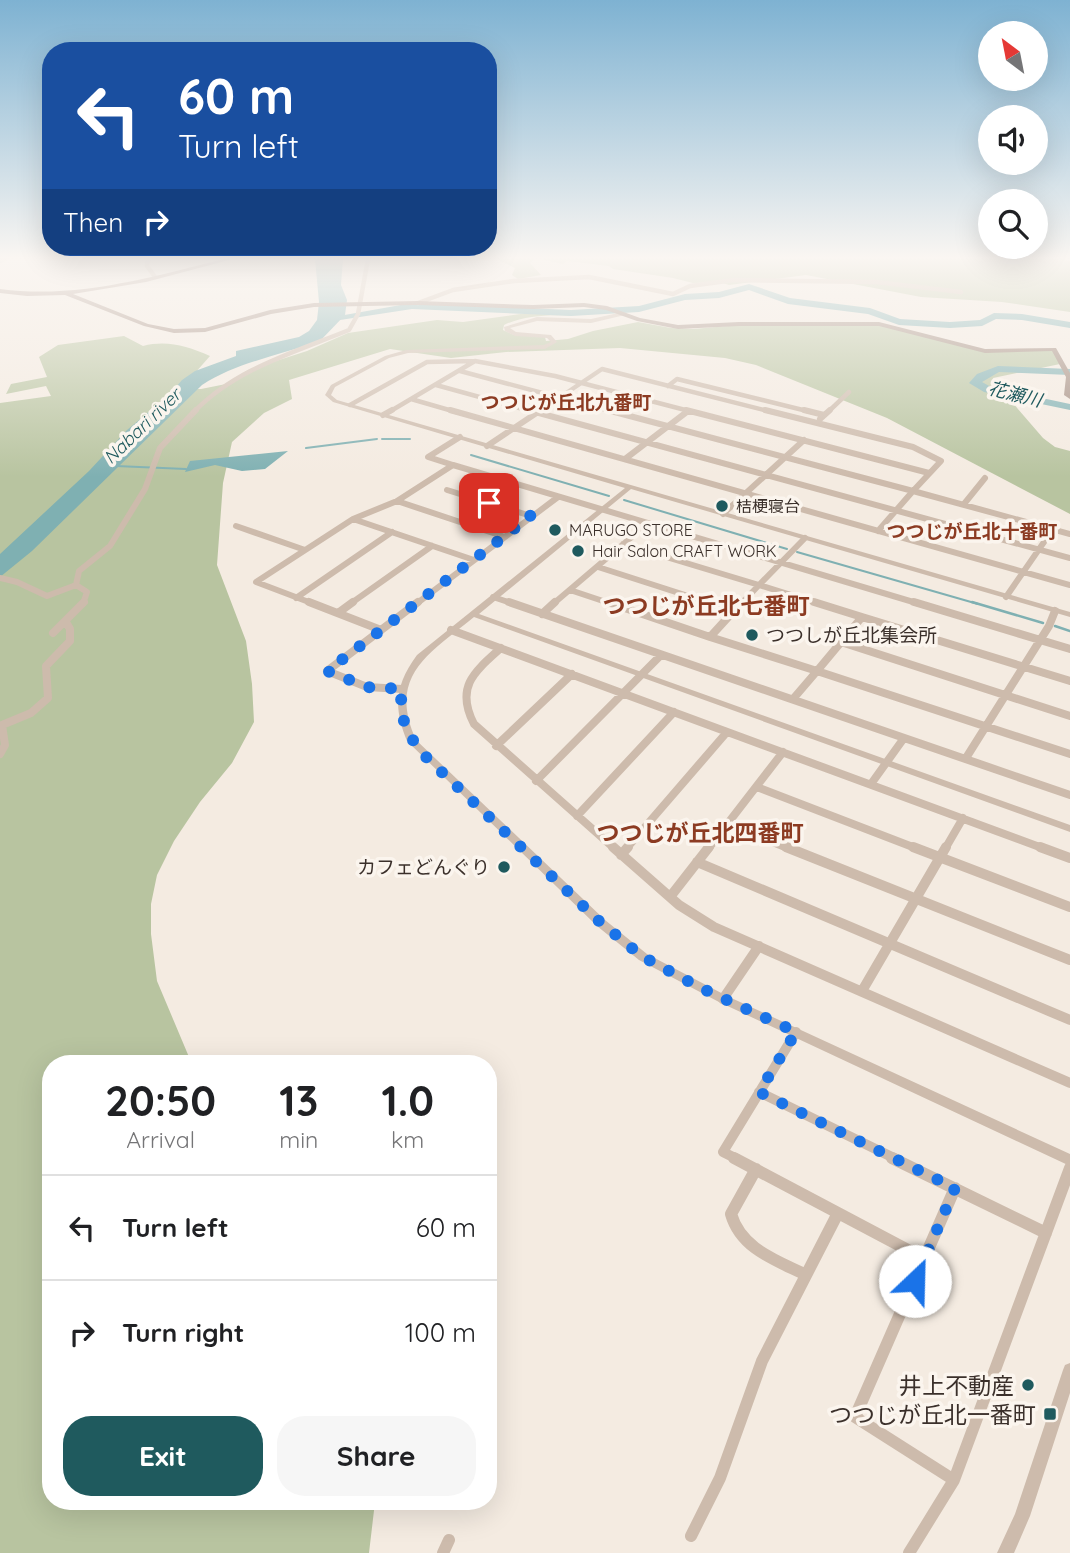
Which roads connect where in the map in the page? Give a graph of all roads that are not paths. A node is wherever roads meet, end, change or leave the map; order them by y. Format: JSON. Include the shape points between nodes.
{"nodes":[{"id":1,"x":346,"y":331,"type":"edge"},
{"id":2,"x":510,"y":331,"type":"edge"},
{"id":3,"x":911,"y":331,"type":"edge"},
{"id":4,"x":475,"y":361,"type":"junction"},
{"id":5,"x":460,"y":371,"type":"junction"},
{"id":6,"x":1068,"y":374,"type":"edge"},
{"id":7,"x":581,"y":383,"type":"junction"},
{"id":8,"x":436,"y":385,"type":"junction"},
{"id":9,"x":668,"y":386,"type":"junction"},
{"id":10,"x":849,"y":392,"type":"dead end"},
{"id":11,"x":560,"y":397,"type":"junction"},
{"id":12,"x":1070,"y":397,"type":"edge"},
{"id":13,"x":411,"y":399,"type":"junction"},
{"id":14,"x":729,"y":401,"type":"junction"},
{"id":15,"x":350,"y":405,"type":"junction"},
{"id":16,"x":688,"y":411,"type":"junction"},
{"id":17,"x":537,"y":412,"type":"junction"},
{"id":18,"x":383,"y":415,"type":"junction"},
{"id":19,"x":824,"y":415,"type":"junction"},
{"id":20,"x":709,"y":416,"type":"junction"},
{"id":21,"x":816,"y":423,"type":"junction"},
{"id":22,"x":668,"y":426,"type":"junction"},
{"id":23,"x":514,"y":428,"type":"junction"},
{"id":24,"x":460,"y":438,"type":"junction"},
{"id":25,"x":804,"y":440,"type":"junction"},
{"id":26,"x":647,"y":442,"type":"junction"},
{"id":27,"x":487,"y":446,"type":"junction"},
{"id":28,"x":785,"y":457,"type":"junction"},
{"id":29,"x":625,"y":459,"type":"junction"},
{"id":30,"x":453,"y":464,"type":"junction"},
{"id":31,"x":929,"y":473,"type":"junction"},
{"id":32,"x":765,"y":475,"type":"junction"},
{"id":33,"x":985,"y":478,"type":"dead end"},
{"id":34,"x":630,"y":487,"type":"junction"},
{"id":35,"x":447,"y":490,"type":"dead end"},
{"id":36,"x":913,"y":491,"type":"junction"},
{"id":37,"x":746,"y":494,"type":"junction"},
{"id":38,"x":558,"y":496,"type":"junction"},
{"id":39,"x":397,"y":501,"type":"junction"},
{"id":40,"x":964,"y":504,"type":"junction"},
{"id":41,"x":602,"y":510,"type":"junction"},
{"id":42,"x":896,"y":510,"type":"junction"},
{"id":43,"x":723,"y":514,"type":"junction"},
{"id":44,"x":531,"y":516,"type":"junction"},
{"id":45,"x":353,"y":519,"type":"junction"},
{"id":46,"x":647,"y":524,"type":"junction"},
{"id":47,"x":236,"y":526,"type":"dead end"},
{"id":48,"x":1052,"y":528,"type":"junction"},
{"id":49,"x":878,"y":531,"type":"junction"},
{"id":50,"x":392,"y":532,"type":"junction"},
{"id":51,"x":1070,"y":534,"type":"edge"},
{"id":52,"x":505,"y":537,"type":"junction"},
{"id":53,"x":805,"y":538,"type":"junction"},
{"id":54,"x":623,"y":544,"type":"junction"},
{"id":55,"x":432,"y":546,"type":"junction"},
{"id":56,"x":1038,"y":549,"type":"junction"},
{"id":57,"x":305,"y":550,"type":"junction"},
{"id":58,"x":1070,"y":558,"type":"edge"},
{"id":59,"x":474,"y":559,"type":"junction"},
{"id":60,"x":780,"y":564,"type":"junction"},
{"id":61,"x":598,"y":567,"type":"junction"},
{"id":62,"x":1024,"y":572,"type":"junction"},
{"id":63,"x":0,"y":578,"type":"edge"},
{"id":64,"x":76,"y":585,"type":"junction"},
{"id":65,"x":1070,"y":585,"type":"edge"},
{"id":66,"x":758,"y":587,"type":"junction"},
{"id":67,"x":570,"y":590,"type":"junction"},
{"id":68,"x":493,"y":597,"type":"junction"},
{"id":69,"x":1006,"y":597,"type":"junction"},
{"id":70,"x":296,"y":598,"type":"junction"},
{"id":71,"x":734,"y":611,"type":"junction"},
{"id":72,"x":1055,"y":611,"type":"junction"},
{"id":73,"x":338,"y":613,"type":"junction"},
{"id":74,"x":472,"y":614,"type":"junction"},
{"id":75,"x":542,"y":614,"type":"junction"},
{"id":76,"x":1070,"y":615,"type":"edge"},
{"id":77,"x":862,"y":617,"type":"junction"},
{"id":78,"x":66,"y":622,"type":"junction"},
{"id":79,"x":381,"y":630,"type":"junction"},
{"id":80,"x":451,"y":630,"type":"junction"},
{"id":81,"x":52,"y":633,"type":"dead end"},
{"id":82,"x":710,"y":637,"type":"junction"},
{"id":83,"x":1040,"y":640,"type":"junction"},
{"id":84,"x":841,"y":642,"type":"junction"},
{"id":85,"x":501,"y":648,"type":"junction"},
{"id":86,"x":1070,"y":649,"type":"edge"},
{"id":87,"x":660,"y":656,"type":"junction"},
{"id":88,"x":1023,"y":666,"type":"junction"},
{"id":89,"x":817,"y":671,"type":"junction"},
{"id":90,"x":572,"y":674,"type":"junction"},
{"id":91,"x":641,"y":675,"type":"junction"},
{"id":92,"x":1070,"y":681,"type":"edge"},
{"id":93,"x":402,"y":689,"type":"junction"},
{"id":94,"x":623,"y":693,"type":"junction"},
{"id":95,"x":1006,"y":695,"type":"junction"},
{"id":96,"x":793,"y":699,"type":"junction"},
{"id":97,"x":674,"y":712,"type":"junction"},
{"id":98,"x":1070,"y":716,"type":"edge"},
{"id":99,"x":986,"y":727,"type":"junction"},
{"id":100,"x":727,"y":732,"type":"junction"},
{"id":101,"x":904,"y":738,"type":"junction"},
{"id":102,"x":496,"y":746,"type":"junction"},
{"id":103,"x":783,"y":752,"type":"junction"},
{"id":104,"x":0,"y":754,"type":"edge"},
{"id":105,"x":1070,"y":754,"type":"edge"},
{"id":106,"x":966,"y":758,"type":"junction"},
{"id":107,"x":886,"y":763,"type":"junction"},
{"id":108,"x":536,"y":781,"type":"junction"},
{"id":109,"x":871,"y":784,"type":"junction"},
{"id":110,"x":757,"y":787,"type":"junction"},
{"id":111,"x":1070,"y":795,"type":"edge"},
{"id":112,"x":577,"y":816,"type":"junction"},
{"id":113,"x":962,"y":818,"type":"junction"},
{"id":114,"x":728,"y":824,"type":"junction"},
{"id":115,"x":1070,"y":829,"type":"edge"},
{"id":116,"x":621,"y":855,"type":"junction"},
{"id":117,"x":939,"y":856,"type":"junction"},
{"id":118,"x":1070,"y":858,"type":"edge"},
{"id":119,"x":697,"y":862,"type":"junction"},
{"id":120,"x":670,"y":897,"type":"junction"},
{"id":121,"x":916,"y":899,"type":"junction"},
{"id":122,"x":1070,"y":907,"type":"edge"},
{"id":123,"x":889,"y":943,"type":"junction"},
{"id":124,"x":759,"y":946,"type":"junction"},
{"id":125,"x":1070,"y":960,"type":"edge"},
{"id":126,"x":862,"y":991,"type":"junction"},
{"id":127,"x":723,"y":999,"type":"junction"},
{"id":128,"x":1070,"y":1020,"type":"edge"},
{"id":129,"x":796,"y":1032,"type":"junction"},
{"id":130,"x":1070,"y":1083,"type":"edge"},
{"id":131,"x":759,"y":1092,"type":"junction"},
{"id":132,"x":1070,"y":1160,"type":"edge"},
{"id":133,"x":1070,"y":1168,"type":"edge"},
{"id":134,"x":755,"y":1170,"type":"junction"},
{"id":135,"x":955,"y":1188,"type":"junction"},
{"id":136,"x":838,"y":1213,"type":"junction"},
{"id":137,"x":1046,"y":1233,"type":"junction"},
{"id":138,"x":925,"y":1259,"type":"junction"},
{"id":139,"x":806,"y":1275,"type":"junction"},
{"id":140,"x":1070,"y":1370,"type":"edge"},
{"id":141,"x":954,"y":1480,"type":"junction"},
{"id":142,"x":691,"y":1536,"type":"dead end"},
{"id":143,"x":909,"y":1553,"type":"edge"},
{"id":144,"x":1005,"y":1553,"type":"edge"}],
"edges":[{"from":1,"to":64,"type":"street","via":[[226,383],[172,433],[160,447],[145,489],[110,546],[79,571]]},
{"from":2,"to":15,"type":"street","via":[[550,336],[554,342],[545,347],[425,350],[391,356],[329,388],[329,397]]},
{"from":3,"to":6,"type":"main road","via":[[985,351],[1052,349]]},
{"from":4,"to":5,"type":"street"},
{"from":4,"to":7,"type":"street"},
{"from":4,"to":15,"type":"street","via":[[427,362]]},
{"from":5,"to":8,"type":"street"},
{"from":5,"to":11,"type":"street"},
{"from":6,"to":12,"type":"main road"},
{"from":7,"to":9,"type":"street","via":[[602,369]]},
{"from":7,"to":11,"type":"street"},
{"from":7,"to":16,"type":"street"},
{"from":8,"to":13,"type":"street"},
{"from":8,"to":17,"type":"street"},
{"from":9,"to":14,"type":"street"},
{"from":9,"to":19,"type":"street","via":[[677,379]]},
{"from":10,"to":19,"type":"street"},
{"from":11,"to":17,"type":"street"},
{"from":11,"to":22,"type":"street"},
{"from":13,"to":18,"type":"street"},
{"from":13,"to":23,"type":"street"},
{"from":14,"to":20,"type":"street"},
{"from":14,"to":21,"type":"street"},
{"from":15,"to":18,"type":"street"},
{"from":16,"to":20,"type":"street"},
{"from":16,"to":22,"type":"street"},
{"from":17,"to":23,"type":"street"},
{"from":17,"to":26,"type":"street"},
{"from":18,"to":24,"type":"street"},
{"from":19,"to":21,"type":"street"},
{"from":20,"to":25,"type":"street"},
{"from":21,"to":31,"type":"street","via":[[913,447],[941,461]]},
{"from":22,"to":26,"type":"street"},
{"from":22,"to":28,"type":"street"},
{"from":23,"to":27,"type":"street"},
{"from":23,"to":29,"type":"street"},
{"from":24,"to":27,"type":"street"},
{"from":24,"to":30,"type":"street","via":[[428,457]]},
{"from":25,"to":28,"type":"street"},
{"from":25,"to":31,"type":"street"},
{"from":26,"to":29,"type":"street"},
{"from":26,"to":32,"type":"street"},
{"from":27,"to":34,"type":"street"},
{"from":28,"to":32,"type":"street"},
{"from":28,"to":36,"type":"street"},
{"from":29,"to":37,"type":"street"},
{"from":30,"to":38,"type":"street"},
{"from":30,"to":39,"type":"street"},
{"from":31,"to":36,"type":"street"},
{"from":32,"to":37,"type":"street"},
{"from":32,"to":42,"type":"street"},
{"from":33,"to":40,"type":"street"},
{"from":34,"to":41,"type":"street"},
{"from":34,"to":43,"type":"street"},
{"from":35,"to":44,"type":"street"},
{"from":36,"to":40,"type":"street"},
{"from":36,"to":42,"type":"street"},
{"from":37,"to":43,"type":"street"},
{"from":37,"to":49,"type":"street"},
{"from":38,"to":41,"type":"street"},
{"from":38,"to":44,"type":"street"},
{"from":39,"to":45,"type":"street"},
{"from":39,"to":52,"type":"street"},
{"from":40,"to":48,"type":"street"},
{"from":41,"to":46,"type":"street"},
{"from":41,"to":68,"type":"street"},
{"from":42,"to":49,"type":"street"},
{"from":42,"to":56,"type":"street"},
{"from":43,"to":53,"type":"street"},
{"from":44,"to":52,"type":"street"},
{"from":45,"to":50,"type":"street"},
{"from":45,"to":57,"type":"street"},
{"from":46,"to":54,"type":"street"},
{"from":46,"to":60,"type":"street"},
{"from":47,"to":57,"type":"street"},
{"from":48,"to":51,"type":"street"},
{"from":48,"to":56,"type":"street"},
{"from":49,"to":62,"type":"street"},
{"from":50,"to":55,"type":"street"},
{"from":50,"to":70,"type":"street"},
{"from":52,"to":59,"type":"street"},
{"from":53,"to":60,"type":"street"},
{"from":53,"to":69,"type":"street"},
{"from":54,"to":61,"type":"street"},
{"from":54,"to":66,"type":"street"},
{"from":55,"to":59,"type":"street"},
{"from":55,"to":73,"type":"street"},
{"from":56,"to":58,"type":"street"},
{"from":56,"to":62,"type":"street"},
{"from":57,"to":70,"type":"street","via":[[256,582]]},
{"from":59,"to":79,"type":"street"},
{"from":60,"to":66,"type":"street"},
{"from":60,"to":83,"type":"street"},
{"from":61,"to":67,"type":"street"},
{"from":61,"to":71,"type":"street"},
{"from":62,"to":65,"type":"street"},
{"from":62,"to":69,"type":"street"},
{"from":63,"to":64,"type":"street","via":[[47,596]]},
{"from":64,"to":78,"type":"street","via":[[85,589],[88,598]]},
{"from":66,"to":71,"type":"street"},
{"from":66,"to":77,"type":"street"},
{"from":67,"to":75,"type":"street"},
{"from":67,"to":82,"type":"street"},
{"from":68,"to":74,"type":"street"},
{"from":68,"to":75,"type":"street"},
{"from":69,"to":72,"type":"street"},
{"from":70,"to":73,"type":"street"},
{"from":71,"to":82,"type":"street"},
{"from":72,"to":76,"type":"street"},
{"from":72,"to":83,"type":"street"},
{"from":73,"to":79,"type":"street"},
{"from":74,"to":80,"type":"street"},
{"from":74,"to":91,"type":"street"},
{"from":75,"to":87,"type":"street"},
{"from":77,"to":84,"type":"street"},
{"from":77,"to":88,"type":"street"},
{"from":78,"to":81,"type":"street"},
{"from":78,"to":104,"type":"street","via":[[72,639],[46,666],[48,698],[29,715],[2,726],[5,745]]},
{"from":79,"to":93,"type":"street","via":[[327,671],[367,687]]},
{"from":80,"to":85,"type":"street"},
{"from":80,"to":93,"type":"street","via":[[420,657]]},
{"from":82,"to":89,"type":"street"},
{"from":83,"to":86,"type":"street"},
{"from":83,"to":88,"type":"street"},
{"from":84,"to":89,"type":"street"},
{"from":84,"to":95,"type":"street"},
{"from":85,"to":90,"type":"street"},
{"from":85,"to":102,"type":"street","via":[[475,671],[465,693],[470,719]]},
{"from":87,"to":91,"type":"street"},
{"from":87,"to":96,"type":"street"},
{"from":88,"to":92,"type":"street"},
{"from":88,"to":95,"type":"street"},
{"from":89,"to":96,"type":"street"},
{"from":89,"to":99,"type":"street"},
{"from":90,"to":94,"type":"street"},
{"from":90,"to":102,"type":"street"},
{"from":91,"to":94,"type":"street"},
{"from":91,"to":107,"type":"street"},
{"from":93,"to":127,"type":"street","via":[[406,728],[427,758],[620,939],[663,970]]},
{"from":94,"to":97,"type":"street"},
{"from":94,"to":108,"type":"street"},
{"from":95,"to":98,"type":"street"},
{"from":95,"to":99,"type":"street"},
{"from":96,"to":101,"type":"street"},
{"from":97,"to":100,"type":"street"},
{"from":97,"to":112,"type":"street"},
{"from":99,"to":105,"type":"street"},
{"from":99,"to":106,"type":"street"},
{"from":100,"to":103,"type":"street"},
{"from":100,"to":116,"type":"street"},
{"from":101,"to":106,"type":"street"},
{"from":101,"to":107,"type":"street"},
{"from":102,"to":108,"type":"street"},
{"from":103,"to":109,"type":"street"},
{"from":103,"to":110,"type":"street"},
{"from":106,"to":111,"type":"street"},
{"from":107,"to":109,"type":"street"},
{"from":107,"to":115,"type":"street"},
{"from":108,"to":112,"type":"street"},
{"from":109,"to":113,"type":"street"},
{"from":110,"to":114,"type":"street"},
{"from":110,"to":117,"type":"street"},
{"from":112,"to":116,"type":"street"},
{"from":113,"to":117,"type":"street"},
{"from":113,"to":118,"type":"street"},
{"from":114,"to":119,"type":"street"},
{"from":114,"to":121,"type":"street"},
{"from":116,"to":120,"type":"street"},
{"from":117,"to":121,"type":"street"},
{"from":117,"to":122,"type":"street"},
{"from":119,"to":120,"type":"street"},
{"from":119,"to":123,"type":"street"},
{"from":120,"to":124,"type":"street","via":[[696,917]]},
{"from":121,"to":123,"type":"street"},
{"from":121,"to":125,"type":"street"},
{"from":123,"to":126,"type":"street"},
{"from":123,"to":128,"type":"street"},
{"from":124,"to":126,"type":"street"},
{"from":124,"to":127,"type":"street"},
{"from":126,"to":130,"type":"street"},
{"from":127,"to":129,"type":"street"},
{"from":129,"to":131,"type":"street"},
{"from":129,"to":132,"type":"street"},
{"from":131,"to":134,"type":"street","via":[[723,1152]]},
{"from":131,"to":135,"type":"street"},
{"from":133,"to":137,"type":"street"},
{"from":134,"to":136,"type":"street"},
{"from":134,"to":139,"type":"street","via":[[731,1214],[734,1225],[746,1242]]},
{"from":135,"to":137,"type":"street"},
{"from":135,"to":138,"type":"street"},
{"from":136,"to":138,"type":"street"},
{"from":136,"to":139,"type":"street"},
{"from":137,"to":141,"type":"street"},
{"from":138,"to":141,"type":"street","via":[[855,1417]]},
{"from":139,"to":142,"type":"street","via":[[762,1361],[720,1478]]},
{"from":140,"to":144,"type":"street","via":[[1022,1516]]},
{"from":141,"to":143,"type":"street"}]}
